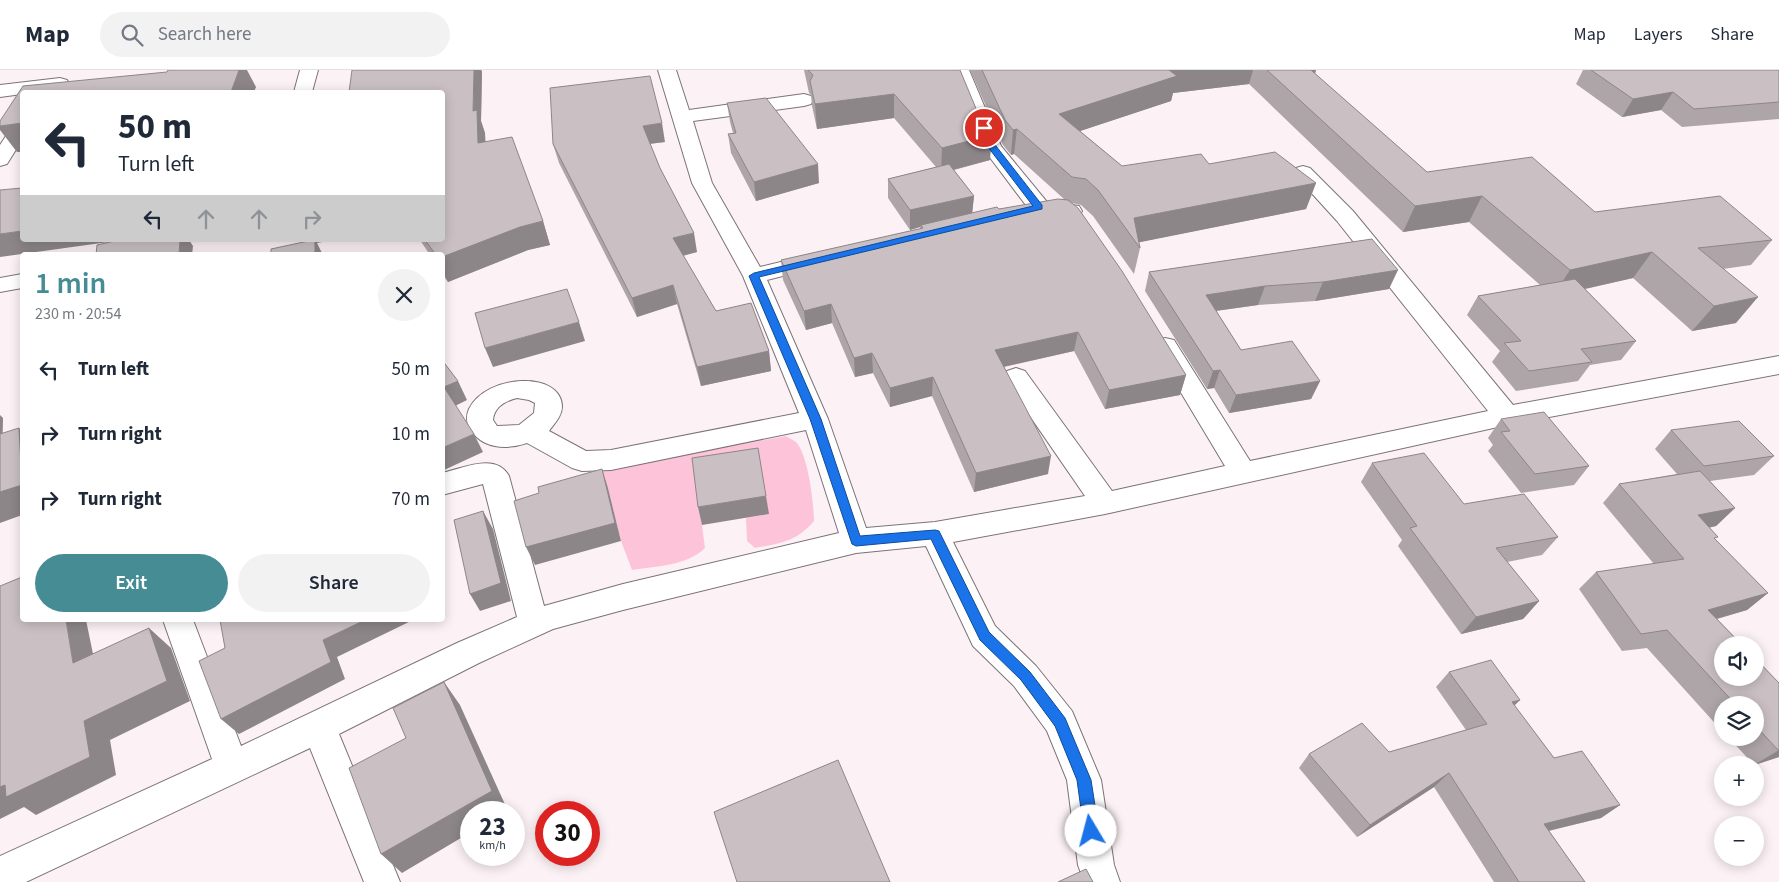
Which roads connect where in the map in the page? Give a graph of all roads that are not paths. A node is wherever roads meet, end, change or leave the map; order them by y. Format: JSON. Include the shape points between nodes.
{"nodes":[{"id":1,"x":309,"y":70,"type":"edge"},
{"id":2,"x":667,"y":70,"type":"edge"},
{"id":3,"x":960,"y":70,"type":"edge"},
{"id":4,"x":79,"y":82,"type":"edge"},
{"id":5,"x":47,"y":89,"type":"edge"},
{"id":6,"x":20,"y":90,"type":"edge"},
{"id":7,"x":24,"y":90,"type":"edge"},
{"id":8,"x":304,"y":90,"type":"edge"},
{"id":9,"x":0,"y":91,"type":"edge"},
{"id":10,"x":804,"y":100,"type":"dead end"},
{"id":11,"x":682,"y":117,"type":"junction"},
{"id":12,"x":20,"y":129,"type":"edge"},
{"id":13,"x":0,"y":160,"type":"edge"},
{"id":14,"x":1303,"y":172,"type":"edge"},
{"id":15,"x":1084,"y":222,"type":"edge"},
{"id":16,"x":839,"y":255,"type":"edge"},
{"id":17,"x":754,"y":276,"type":"junction"},
{"id":18,"x":20,"y":281,"type":"edge"},
{"id":19,"x":0,"y":285,"type":"edge"},
{"id":20,"x":1155,"y":330,"type":"edge"},
{"id":21,"x":1779,"y":365,"type":"edge"},
{"id":22,"x":1016,"y":377,"type":"dead end"},
{"id":23,"x":1506,"y":416,"type":"junction"},
{"id":24,"x":816,"y":419,"type":"junction"},
{"id":25,"x":530,"y":432,"type":"dead end"},
{"id":26,"x":1244,"y":474,"type":"junction"},
{"id":27,"x":445,"y":483,"type":"edge"},
{"id":28,"x":1105,"y":503,"type":"junction"},
{"id":29,"x":935,"y":534,"type":"junction"},
{"id":30,"x":856,"y":541,"type":"junction"},
{"id":31,"x":179,"y":622,"type":"edge"},
{"id":32,"x":534,"y":624,"type":"junction"},
{"id":33,"x":319,"y":727,"type":"junction"},
{"id":34,"x":232,"y":766,"type":"junction"},
{"id":35,"x":0,"y":875,"type":"edge"},
{"id":36,"x":382,"y":882,"type":"edge"},
{"id":37,"x":1102,"y":882,"type":"edge"}],
"edges":[{"from":1,"to":8,"type":"street"},
{"from":2,"to":11,"type":"street"},
{"from":3,"to":15,"type":"street","via":[[992,147],[1029,210],[1072,211]]},
{"from":4,"to":5,"type":"street"},
{"from":5,"to":7,"type":"street"},
{"from":6,"to":9,"type":"street"},
{"from":10,"to":11,"type":"street"},
{"from":11,"to":17,"type":"street","via":[[702,183]]},
{"from":12,"to":13,"type":"street"},
{"from":14,"to":23,"type":"street","via":[[1345,216]]},
{"from":16,"to":17,"type":"street"},
{"from":17,"to":24,"type":"street"},
{"from":18,"to":19,"type":"street"},
{"from":20,"to":26,"type":"street"},
{"from":21,"to":23,"type":"street"},
{"from":22,"to":28,"type":"street"},
{"from":23,"to":26,"type":"street"},
{"from":24,"to":25,"type":"street","via":[[611,460],[582,461]]},
{"from":24,"to":30,"type":"street"},
{"from":26,"to":28,"type":"street"},
{"from":27,"to":32,"type":"street","via":[[488,472],[495,476]]},
{"from":28,"to":29,"type":"street"},
{"from":29,"to":30,"type":"street"},
{"from":29,"to":37,"type":"street","via":[[984,636],[1026,676],[1060,722],[1084,780],[1096,865]]},
{"from":30,"to":32,"type":"street","via":[[623,597]]},
{"from":31,"to":34,"type":"street"},
{"from":32,"to":33,"type":"street"},
{"from":33,"to":34,"type":"street"},
{"from":33,"to":36,"type":"street"},
{"from":34,"to":35,"type":"street"}]}
